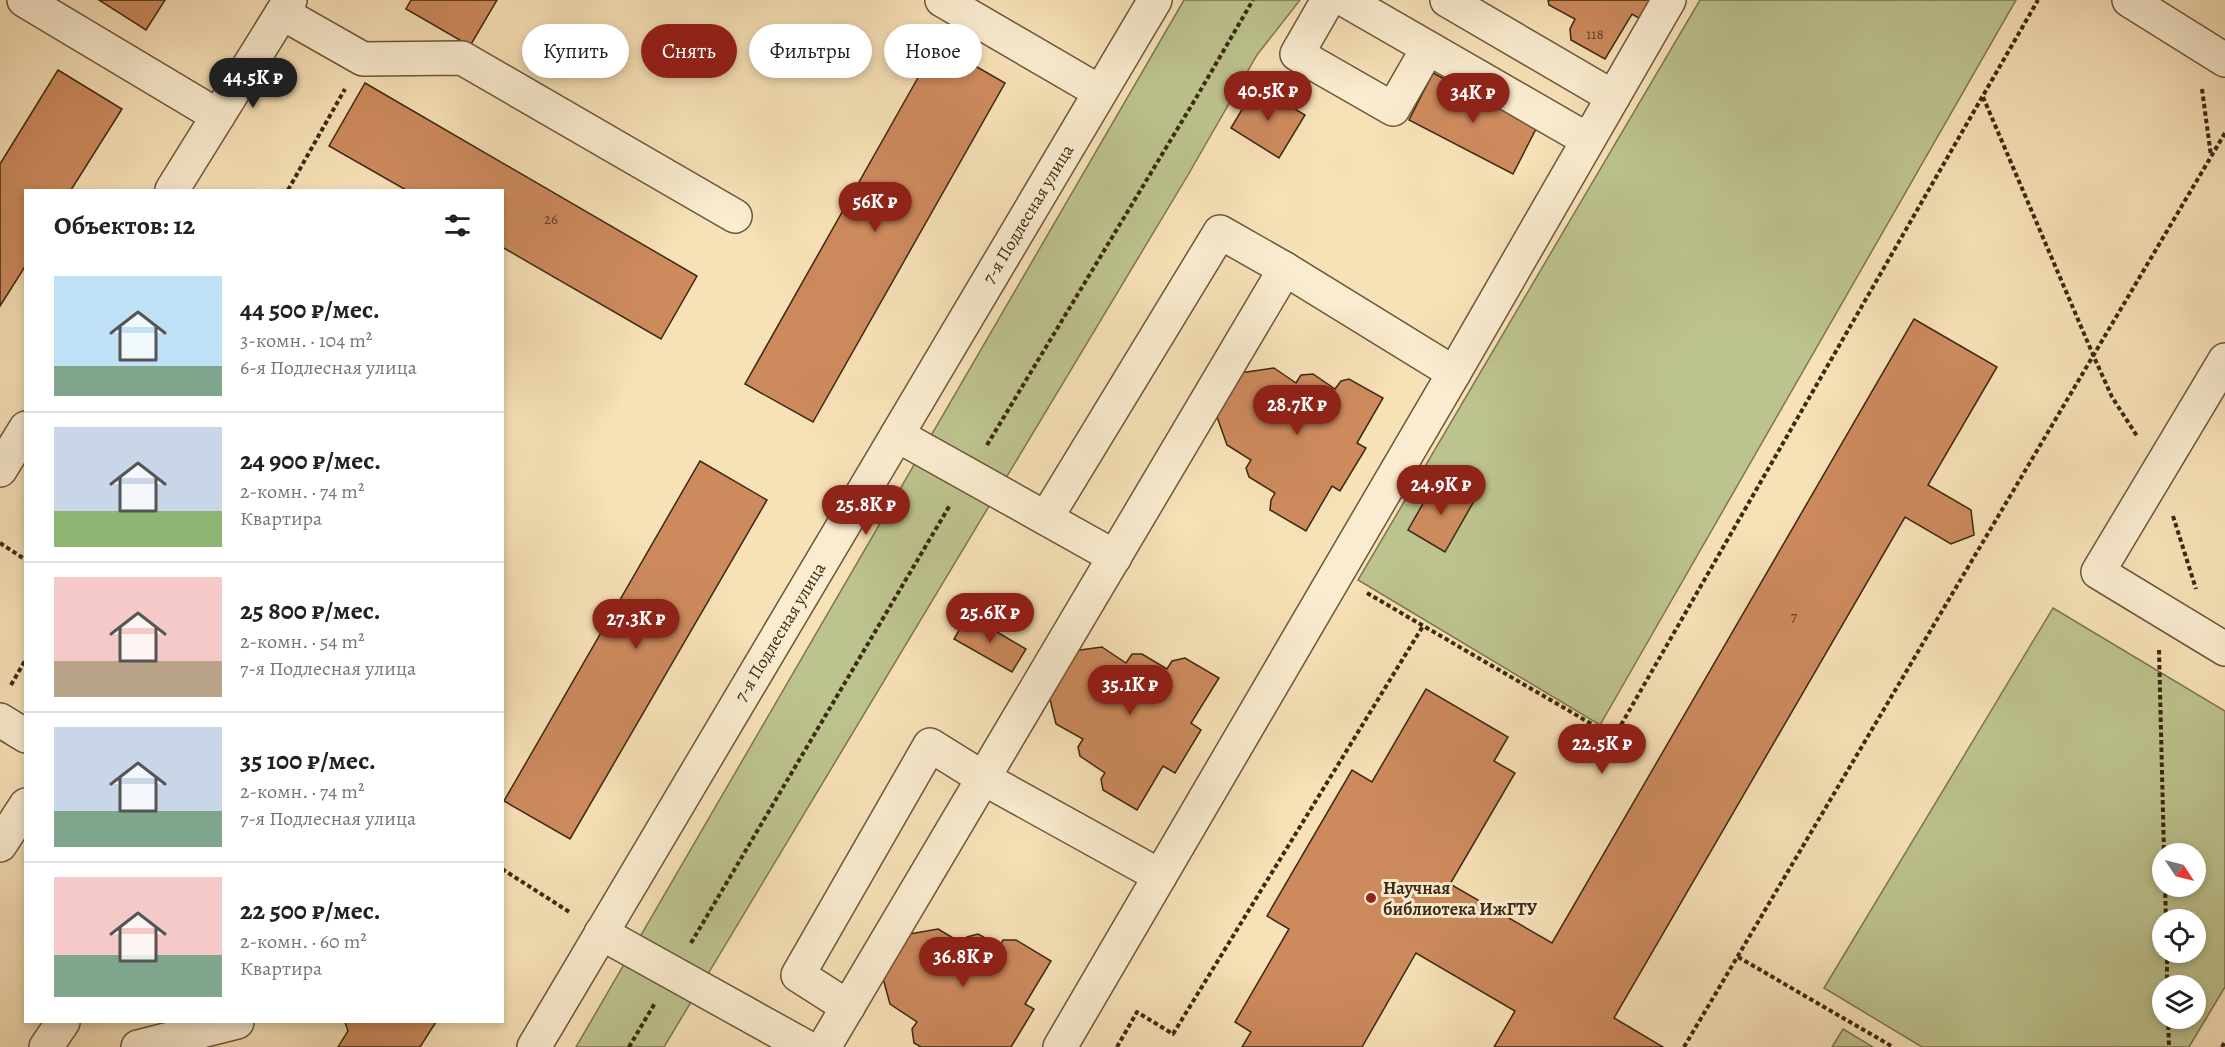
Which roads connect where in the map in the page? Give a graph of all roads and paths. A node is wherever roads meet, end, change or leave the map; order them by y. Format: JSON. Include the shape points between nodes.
{"nodes":[{"id":1,"x":24,"y":0,"type":"edge"},
{"id":2,"x":942,"y":0,"type":"edge"},
{"id":3,"x":1155,"y":0,"type":"edge"},
{"id":4,"x":1253,"y":0,"type":"edge"},
{"id":5,"x":1328,"y":0,"type":"edge"},
{"id":6,"x":1345,"y":0,"type":"edge"},
{"id":7,"x":1447,"y":0,"type":"edge"},
{"id":8,"x":1669,"y":0,"type":"edge"},
{"id":9,"x":2038,"y":0,"type":"edge"},
{"id":10,"x":2129,"y":0,"type":"edge"},
{"id":11,"x":286,"y":6,"type":"edge"},
{"id":12,"x":2195,"y":41,"type":"junction"},
{"id":13,"x":1428,"y":48,"type":"junction"},
{"id":14,"x":363,"y":59,"type":"junction"},
{"id":15,"x":2225,"y":60,"type":"edge"},
{"id":16,"x":1100,"y":92,"type":"junction"},
{"id":17,"x":1613,"y":97,"type":"junction"},
{"id":18,"x":1983,"y":97,"type":"junction"},
{"id":19,"x":218,"y":116,"type":"junction"},
{"id":20,"x":2225,"y":133,"type":"edge"},
{"id":21,"x":1588,"y":140,"type":"junction"},
{"id":22,"x":2211,"y":157,"type":"junction"},
{"id":23,"x":173,"y":189,"type":"edge"},
{"id":24,"x":289,"y":189,"type":"edge"},
{"id":25,"x":735,"y":216,"type":"dead end"},
{"id":26,"x":1285,"y":269,"type":"junction"},
{"id":27,"x":2094,"y":357,"type":"junction"},
{"id":28,"x":2225,"y":360,"type":"edge"},
{"id":29,"x":1454,"y":373,"type":"junction"},
{"id":30,"x":24,"y":431,"type":"edge"},
{"id":31,"x":897,"y":435,"type":"junction"},
{"id":32,"x":0,"y":470,"type":"edge"},
{"id":33,"x":2159,"y":470,"type":"junction"},
{"id":34,"x":969,"y":474,"type":"junction"},
{"id":35,"x":1046,"y":518,"type":"junction"},
{"id":36,"x":0,"y":543,"type":"edge"},
{"id":37,"x":1115,"y":557,"type":"junction"},
{"id":38,"x":24,"y":559,"type":"edge"},
{"id":39,"x":1335,"y":575,"type":"junction"},
{"id":40,"x":2158,"y":608,"type":"junction"},
{"id":41,"x":1423,"y":626,"type":"junction"},
{"id":42,"x":2219,"y":645,"type":"edge"},
{"id":43,"x":24,"y":663,"type":"edge"},
{"id":44,"x":10,"y":686,"type":"dead end"},
{"id":45,"x":0,"y":720,"type":"edge"},
{"id":46,"x":24,"y":735,"type":"edge"},
{"id":47,"x":983,"y":778,"type":"junction"},
{"id":48,"x":24,"y":808,"type":"edge"},
{"id":49,"x":2164,"y":843,"type":"edge"},
{"id":50,"x":0,"y":845,"type":"edge"},
{"id":51,"x":504,"y":870,"type":"edge"},
{"id":52,"x":1160,"y":876,"type":"junction"},
{"id":53,"x":602,"y":933,"type":"junction"},
{"id":54,"x":1738,"y":957,"type":"junction"},
{"id":55,"x":673,"y":973,"type":"junction"},
{"id":56,"x":848,"y":1007,"type":"junction"},
{"id":57,"x":62,"y":1023,"type":"edge"},
{"id":58,"x":233,"y":1023,"type":"edge"},
{"id":59,"x":2168,"y":1029,"type":"edge"},
{"id":60,"x":2225,"y":1042,"type":"edge"},
{"id":61,"x":46,"y":1047,"type":"edge"},
{"id":62,"x":138,"y":1047,"type":"edge"},
{"id":63,"x":534,"y":1047,"type":"edge"},
{"id":64,"x":629,"y":1047,"type":"edge"},
{"id":65,"x":806,"y":1047,"type":"edge"},
{"id":66,"x":824,"y":1047,"type":"edge"},
{"id":67,"x":1060,"y":1047,"type":"edge"},
{"id":68,"x":1117,"y":1047,"type":"edge"},
{"id":69,"x":1684,"y":1047,"type":"edge"},
{"id":70,"x":1893,"y":1047,"type":"edge"},
{"id":71,"x":2169,"y":1047,"type":"edge"},
{"id":72,"x":2222,"y":1047,"type":"edge"}],
"edges":[{"from":1,"to":19,"type":"street"},
{"from":2,"to":16,"type":"street"},
{"from":3,"to":16,"type":"street","name":"7-я Подлесная улица"},
{"from":4,"to":34,"type":"path"},
{"from":5,"to":13,"type":"street","via":[[1297,54],[1393,109]]},
{"from":6,"to":13,"type":"street"},
{"from":7,"to":17,"type":"street"},
{"from":8,"to":17,"type":"street"},
{"from":9,"to":18,"type":"path"},
{"from":10,"to":12,"type":"street"},
{"from":11,"to":14,"type":"street"},
{"from":11,"to":19,"type":"street"},
{"from":12,"to":15,"type":"street"},
{"from":12,"to":22,"type":"path"},
{"from":13,"to":21,"type":"street"},
{"from":14,"to":24,"type":"path"},
{"from":14,"to":25,"type":"street","via":[[462,58]]},
{"from":16,"to":31,"type":"street","name":"7-я Подлесная улица"},
{"from":17,"to":21,"type":"street"},
{"from":18,"to":27,"type":"path"},
{"from":18,"to":41,"type":"path","via":[[1614,737]]},
{"from":19,"to":23,"type":"street"},
{"from":20,"to":22,"type":"path"},
{"from":21,"to":29,"type":"street"},
{"from":22,"to":27,"type":"path"},
{"from":26,"to":29,"type":"street"},
{"from":26,"to":35,"type":"street","via":[[1220,232]]},
{"from":26,"to":37,"type":"street"},
{"from":27,"to":33,"type":"path","via":[[2112,397]]},
{"from":27,"to":54,"type":"path"},
{"from":28,"to":33,"type":"street"},
{"from":29,"to":39,"type":"street"},
{"from":30,"to":32,"type":"street"},
{"from":31,"to":34,"type":"street"},
{"from":31,"to":53,"type":"street","name":"7-я Подлесная улица"},
{"from":33,"to":40,"type":"street","via":[[2098,572]]},
{"from":33,"to":42,"type":"path"},
{"from":34,"to":35,"type":"street"},
{"from":34,"to":55,"type":"path"},
{"from":35,"to":37,"type":"street"},
{"from":36,"to":38,"type":"path"},
{"from":37,"to":47,"type":"street"},
{"from":39,"to":41,"type":"path"},
{"from":39,"to":52,"type":"street"},
{"from":40,"to":42,"type":"street"},
{"from":40,"to":49,"type":"path"},
{"from":41,"to":68,"type":"path","via":[[1173,1034],[1137,1012]]},
{"from":43,"to":44,"type":"path"},
{"from":45,"to":46,"type":"street"},
{"from":47,"to":52,"type":"street"},
{"from":47,"to":56,"type":"street"},
{"from":47,"to":56,"type":"street","via":[[930,745],[798,975]]},
{"from":48,"to":50,"type":"street"},
{"from":51,"to":53,"type":"path"},
{"from":52,"to":67,"type":"street"},
{"from":53,"to":55,"type":"street"},
{"from":53,"to":63,"type":"street","name":"7-я Подлесная улица"},
{"from":54,"to":69,"type":"path"},
{"from":54,"to":70,"type":"path"},
{"from":55,"to":64,"type":"path"},
{"from":55,"to":65,"type":"street"},
{"from":56,"to":66,"type":"street"},
{"from":57,"to":61,"type":"street"},
{"from":58,"to":62,"type":"street"},
{"from":59,"to":71,"type":"path"},
{"from":60,"to":72,"type":"path"}]}
